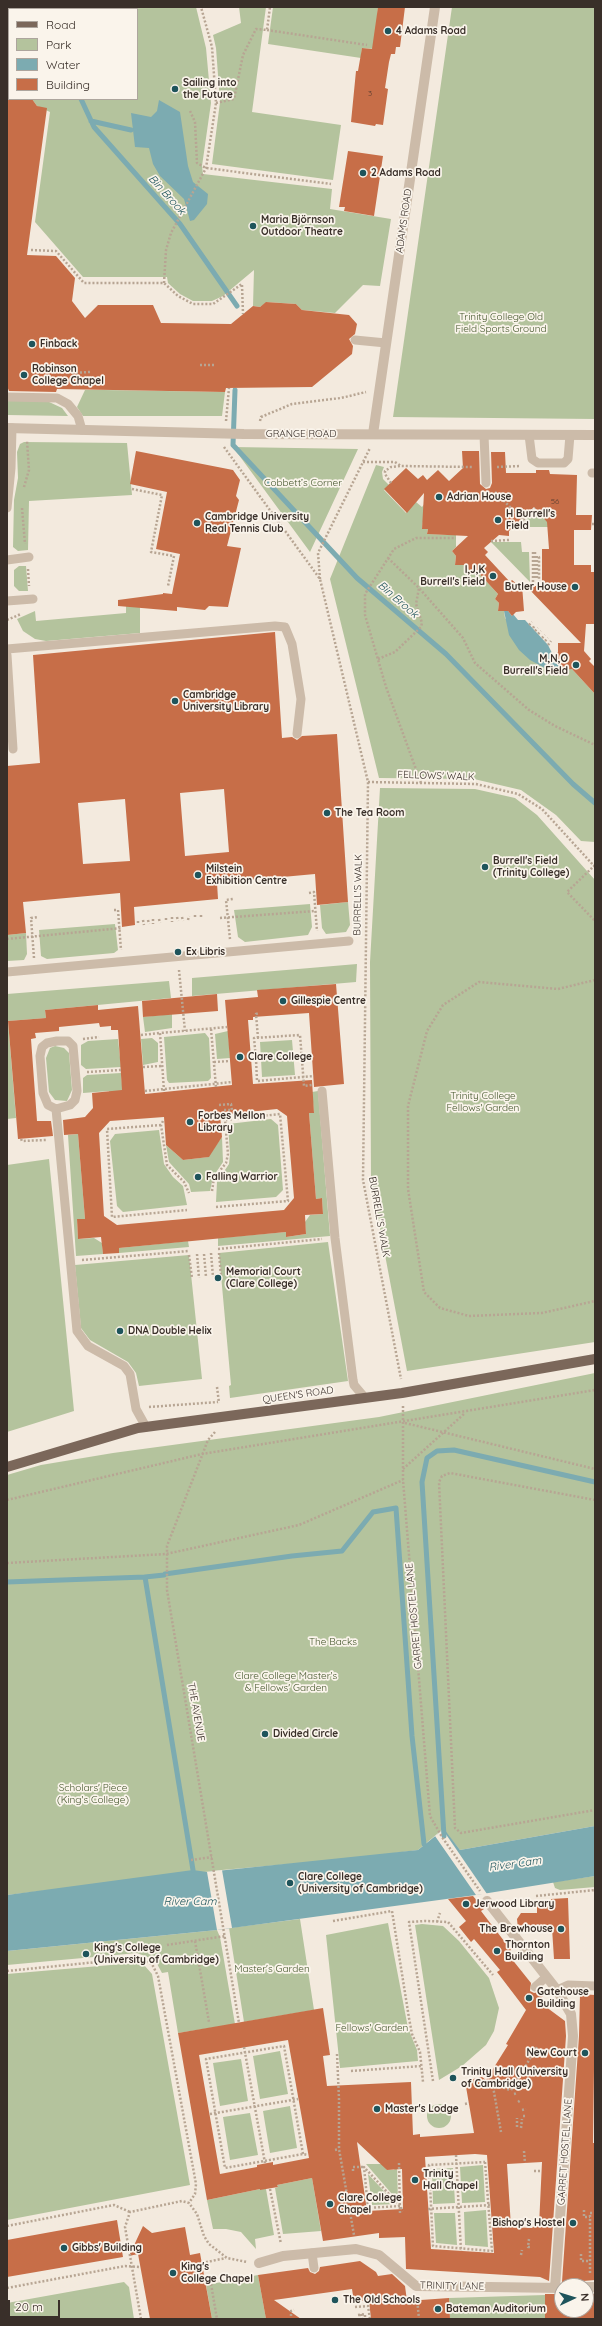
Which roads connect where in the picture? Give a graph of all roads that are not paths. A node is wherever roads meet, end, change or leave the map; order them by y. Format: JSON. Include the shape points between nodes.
{"nodes":[{"id":1,"x":435,"y":7,"type":"edge"},
{"id":2,"x":355,"y":340,"type":"dead end"},
{"id":3,"x":386,"y":343,"type":"junction"},
{"id":4,"x":7,"y":397,"type":"edge"},
{"id":5,"x":10,"y":428,"type":"edge"},
{"id":6,"x":82,"y":430,"type":"junction"},
{"id":7,"x":373,"y":434,"type":"junction"},
{"id":8,"x":484,"y":435,"type":"junction"},
{"id":9,"x":529,"y":435,"type":"junction"},
{"id":10,"x":570,"y":435,"type":"junction"},
{"id":11,"x":595,"y":435,"type":"edge"},
{"id":12,"x":486,"y":483,"type":"road end"},
{"id":13,"x":7,"y":508,"type":"edge"},
{"id":14,"x":28,"y":558,"type":"road end"},
{"id":15,"x":7,"y":560,"type":"edge"},
{"id":16,"x":32,"y":599,"type":"road end"},
{"id":17,"x":7,"y":601,"type":"edge"},
{"id":18,"x":7,"y":649,"type":"edge"},
{"id":19,"x":7,"y":655,"type":"edge"},
{"id":20,"x":297,"y":734,"type":"dead end"},
{"id":21,"x":13,"y":749,"type":"dead end"},
{"id":22,"x":348,"y":941,"type":"dead end"},
{"id":23,"x":7,"y":972,"type":"edge"},
{"id":24,"x":319,"y":1088,"type":"road end"},
{"id":25,"x":56,"y":1109,"type":"junction"},
{"id":26,"x":595,"y":1359,"type":"edge"},
{"id":27,"x":365,"y":1398,"type":"junction"},
{"id":28,"x":146,"y":1427,"type":"junction"},
{"id":29,"x":7,"y":1467,"type":"edge"},
{"id":30,"x":487,"y":1900,"type":"road end"},
{"id":31,"x":545,"y":1978,"type":"junction"},
{"id":32,"x":595,"y":1986,"type":"edge"},
{"id":33,"x":535,"y":1987,"type":"dead end"},
{"id":34,"x":557,"y":1990,"type":"junction"},
{"id":35,"x":312,"y":2253,"type":"junction"},
{"id":36,"x":259,"y":2263,"type":"road end"},
{"id":37,"x":314,"y":2268,"type":"dead end"},
{"id":38,"x":560,"y":2278,"type":"edge"},
{"id":39,"x":554,"y":2288,"type":"edge"}],
"edges":[{"from":1,"to":3,"type":"street","name":"ADAMS ROAD"},
{"from":2,"to":3,"type":"lane"},
{"from":3,"to":7,"type":"street","name":"ADAMS ROAD"},
{"from":4,"to":6,"type":"lane","via":[[57,398],[68,404],[78,416]]},
{"from":5,"to":6,"type":"street","name":"GRANGE ROAD"},
{"from":5,"to":13,"type":"lane","via":[[11,468]]},
{"from":6,"to":7,"type":"street","name":"GRANGE ROAD","via":[[227,434]]},
{"from":7,"to":8,"type":"street","name":"GRANGE ROAD"},
{"from":8,"to":9,"type":"street","name":"GRANGE ROAD"},
{"from":8,"to":12,"type":"lane"},
{"from":9,"to":10,"type":"street","name":"GRANGE ROAD"},
{"from":9,"to":10,"type":"lane","via":[[532,459],[538,463],[564,463],[568,459]]},
{"from":10,"to":11,"type":"street","name":"GRANGE ROAD"},
{"from":14,"to":15,"type":"lane"},
{"from":16,"to":17,"type":"lane"},
{"from":18,"to":20,"type":"lane","via":[[267,626],[285,628],[292,644],[301,699]]},
{"from":19,"to":21,"type":"lane"},
{"from":22,"to":23,"type":"lane"},
{"from":24,"to":27,"type":"lane","via":[[354,1385]]},
{"from":25,"to":25,"type":"lane","via":[[48,1105],[43,1093],[40,1056],[42,1047],[47,1043],[68,1041],[73,1046],[77,1091],[75,1100]]},
{"from":25,"to":28,"type":"lane","via":[[77,1331],[88,1346],[124,1366],[130,1374],[136,1408]]},
{"from":26,"to":27,"type":"main road","name":"QUEEN'S ROAD"},
{"from":27,"to":28,"type":"main road","name":"QUEEN'S ROAD"},
{"from":28,"to":29,"type":"main road","name":"QUEEN'S ROAD","via":[[121,1432]]},
{"from":30,"to":31,"type":"street","name":"GARRET HOSTEL LANE"},
{"from":31,"to":33,"type":"lane"},
{"from":31,"to":34,"type":"street","name":"GARRET HOSTEL LANE"},
{"from":32,"to":34,"type":"lane","via":[[568,1985]]},
{"from":34,"to":38,"type":"street","name":"GARRET HOSTEL LANE","via":[[571,2014],[573,2036]]},
{"from":35,"to":36,"type":"street","name":"TRINITY LANE","via":[[283,2256]]},
{"from":35,"to":37,"type":"lane"},
{"from":35,"to":39,"type":"street","name":"TRINITY LANE","via":[[356,2249],[379,2255],[416,2286]]}]}
